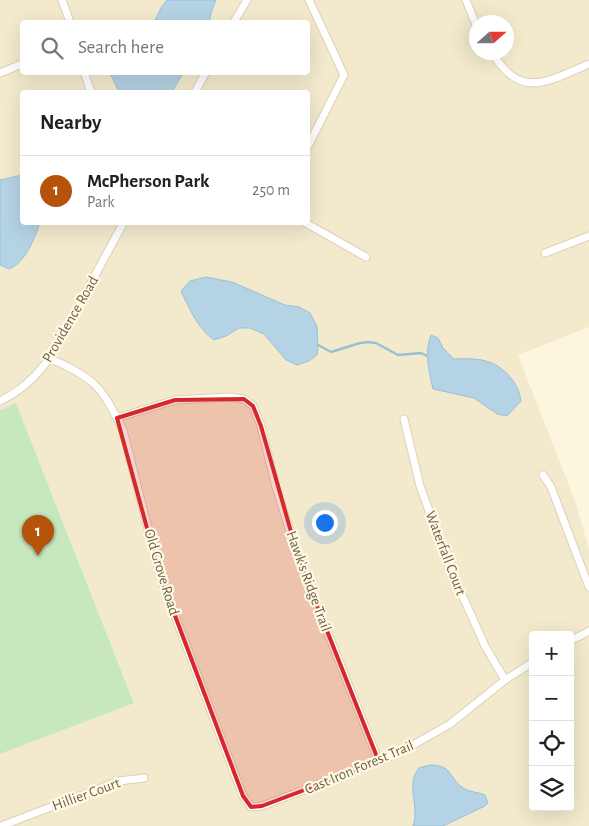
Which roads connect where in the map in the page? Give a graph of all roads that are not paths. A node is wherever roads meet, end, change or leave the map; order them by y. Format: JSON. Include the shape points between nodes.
{"nodes":[{"id":1,"x":62,"y":0,"type":"edge"},
{"id":2,"x":246,"y":0,"type":"edge"},
{"id":3,"x":309,"y":0,"type":"edge"},
{"id":4,"x":466,"y":0,"type":"edge"},
{"id":5,"x":472,"y":15,"type":"edge"},
{"id":6,"x":69,"y":20,"type":"edge"},
{"id":7,"x":235,"y":20,"type":"edge"},
{"id":8,"x":498,"y":60,"type":"edge"},
{"id":9,"x":589,"y":64,"type":"edge"},
{"id":10,"x":20,"y":65,"type":"edge"},
{"id":11,"x":0,"y":73,"type":"edge"},
{"id":12,"x":85,"y":75,"type":"edge"},
{"id":13,"x":204,"y":75,"type":"edge"},
{"id":14,"x":90,"y":90,"type":"edge"},
{"id":15,"x":196,"y":90,"type":"edge"},
{"id":16,"x":310,"y":142,"type":"edge"},
{"id":17,"x":122,"y":225,"type":"edge"},
{"id":18,"x":309,"y":225,"type":"edge"},
{"id":19,"x":589,"y":236,"type":"edge"},
{"id":20,"x":545,"y":253,"type":"dead end"},
{"id":21,"x":366,"y":257,"type":"dead end"},
{"id":22,"x":50,"y":359,"type":"junction"},
{"id":23,"x":0,"y":401,"type":"edge"},
{"id":24,"x":117,"y":418,"type":"junction"},
{"id":25,"x":404,"y":419,"type":"dead end"},
{"id":26,"x":542,"y":475,"type":"dead end"},
{"id":27,"x":589,"y":587,"type":"edge"},
{"id":28,"x":589,"y":631,"type":"edge"},
{"id":29,"x":574,"y":639,"type":"edge"},
{"id":30,"x":529,"y":665,"type":"edge"},
{"id":31,"x":505,"y":680,"type":"junction"},
{"id":32,"x":379,"y":762,"type":"junction"},
{"id":33,"x":144,"y":778,"type":"dead end"},
{"id":34,"x":251,"y":807,"type":"joint"},
{"id":35,"x":1,"y":826,"type":"edge"}],
"edges":[{"from":1,"to":6,"type":"street"},
{"from":2,"to":7,"type":"street"},
{"from":3,"to":16,"type":"street","via":[[344,75]]},
{"from":4,"to":5,"type":"street"},
{"from":8,"to":9,"type":"street","via":[[512,78],[536,83]]},
{"from":10,"to":11,"type":"street"},
{"from":12,"to":14,"type":"street"},
{"from":13,"to":15,"type":"street"},
{"from":17,"to":22,"type":"street","name":"Providence Road"},
{"from":18,"to":21,"type":"street"},
{"from":19,"to":20,"type":"street"},
{"from":22,"to":23,"type":"street","name":"Providence Road","via":[[30,382]]},
{"from":22,"to":24,"type":"street","name":"Old Grove Road","via":[[61,362],[95,384]]},
{"from":24,"to":32,"type":"street","name":"Hawk's Ridge Trail","via":[[175,400],[229,397],[253,406],[299,560]]},
{"from":24,"to":34,"type":"street","name":"Old Grove Road","via":[[123,430],[160,576],[243,796]]},
{"from":25,"to":31,"type":"street","name":"Waterfall Court","via":[[420,486],[450,568],[485,646]]},
{"from":26,"to":27,"type":"street","via":[[550,487]]},
{"from":28,"to":29,"type":"street"},
{"from":30,"to":31,"type":"street","name":"Cast Iron Forest Trail"},
{"from":31,"to":32,"type":"street","name":"Cast Iron Forest Trail","via":[[450,724]]},
{"from":32,"to":34,"type":"street","name":"Cast Iron Forest Trail","via":[[262,806]]},
{"from":33,"to":35,"type":"street","name":"Hillier Court","via":[[119,781]]}]}
